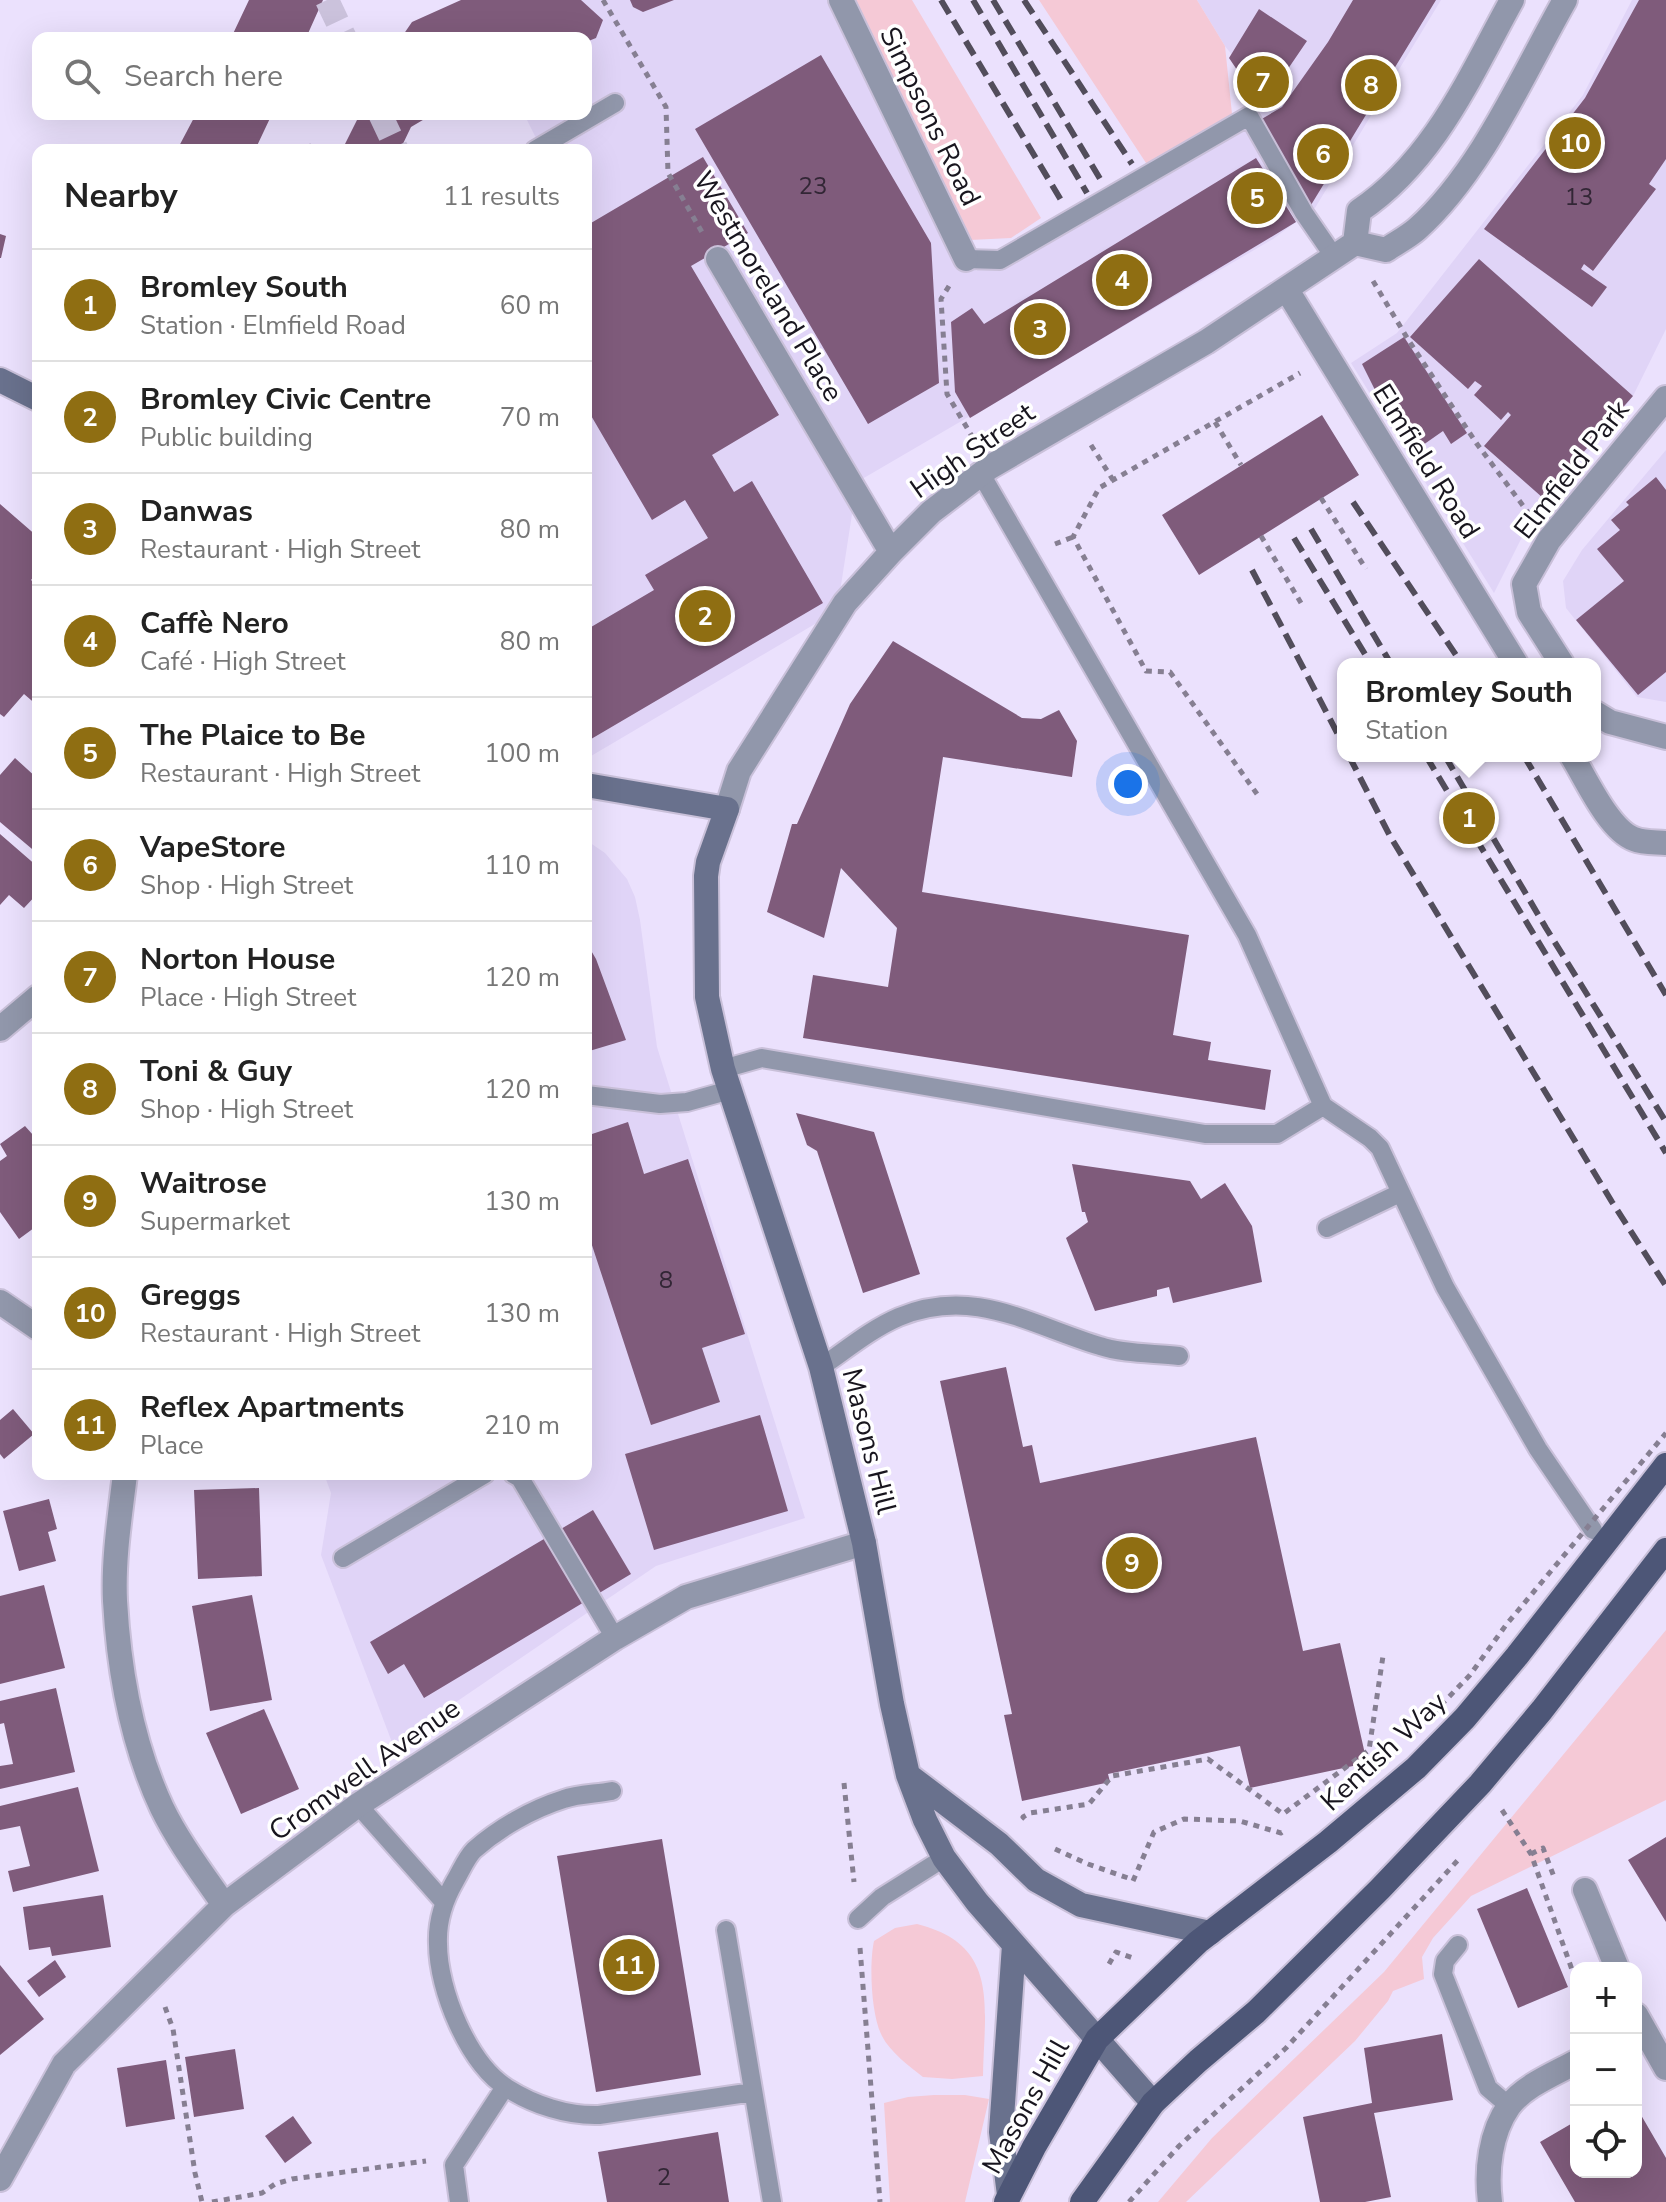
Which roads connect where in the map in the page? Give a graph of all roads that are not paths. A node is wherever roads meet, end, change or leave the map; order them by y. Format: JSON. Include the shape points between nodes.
{"nodes":[{"id":1,"x":841,"y":0,"type":"edge"},
{"id":2,"x":1512,"y":0,"type":"edge"},
{"id":3,"x":1565,"y":0,"type":"edge"},
{"id":4,"x":615,"y":103,"type":"dead end"},
{"id":5,"x":592,"y":117,"type":"edge"},
{"id":6,"x":586,"y":120,"type":"edge"},
{"id":7,"x":545,"y":144,"type":"edge"},
{"id":8,"x":1346,"y":250,"type":"junction"},
{"id":9,"x":718,"y":259,"type":"road end"},
{"id":10,"x":966,"y":259,"type":"joint"},
{"id":11,"x":1287,"y":290,"type":"junction"},
{"id":12,"x":0,"y":380,"type":"edge"},
{"id":13,"x":32,"y":396,"type":"edge"},
{"id":14,"x":1666,"y":398,"type":"edge"},
{"id":15,"x":985,"y":470,"type":"junction"},
{"id":16,"x":891,"y":552,"type":"junction"},
{"id":17,"x":1512,"y":658,"type":"edge"},
{"id":18,"x":1558,"y":658,"type":"edge"},
{"id":19,"x":1601,"y":717,"type":"edge"},
{"id":20,"x":1666,"y":737,"type":"edge"},
{"id":21,"x":1576,"y":762,"type":"edge"},
{"id":22,"x":592,"y":786,"type":"edge"},
{"id":23,"x":727,"y":809,"type":"junction"},
{"id":24,"x":1665,"y":840,"type":"edge"},
{"id":25,"x":32,"y":1002,"type":"edge"},
{"id":26,"x":0,"y":1029,"type":"edge"},
{"id":27,"x":726,"y":1079,"type":"junction"},
{"id":28,"x":592,"y":1096,"type":"edge"},
{"id":29,"x":1323,"y":1106,"type":"junction"},
{"id":30,"x":1400,"y":1193,"type":"junction"},
{"id":31,"x":1327,"y":1228,"type":"dead end"},
{"id":32,"x":0,"y":1302,"type":"edge"},
{"id":33,"x":32,"y":1324,"type":"edge"},
{"id":34,"x":1179,"y":1356,"type":"dead end"},
{"id":35,"x":821,"y":1367,"type":"junction"},
{"id":36,"x":1666,"y":1465,"type":"edge"},
{"id":37,"x":124,"y":1480,"type":"edge"},
{"id":38,"x":475,"y":1480,"type":"edge"},
{"id":39,"x":521,"y":1480,"type":"edge"},
{"id":40,"x":1593,"y":1530,"type":"dead end"},
{"id":41,"x":864,"y":1543,"type":"junction"},
{"id":42,"x":1666,"y":1550,"type":"edge"},
{"id":43,"x":343,"y":1558,"type":"dead end"},
{"id":44,"x":615,"y":1638,"type":"junction"},
{"id":45,"x":908,"y":1775,"type":"junction"},
{"id":46,"x":612,"y":1791,"type":"dead end"},
{"id":47,"x":358,"y":1805,"type":"junction"},
{"id":48,"x":944,"y":1858,"type":"junction"},
{"id":49,"x":1585,"y":1890,"type":"dead end"},
{"id":50,"x":444,"y":1902,"type":"junction"},
{"id":51,"x":224,"y":1905,"type":"junction"},
{"id":52,"x":858,"y":1919,"type":"road end"},
{"id":53,"x":726,"y":1930,"type":"dead end"},
{"id":54,"x":1210,"y":1933,"type":"junction"},
{"id":55,"x":1014,"y":1945,"type":"junction"},
{"id":56,"x":1458,"y":1945,"type":"dead end"},
{"id":57,"x":1615,"y":1962,"type":"edge"},
{"id":58,"x":1642,"y":2031,"type":"edge"},
{"id":59,"x":1097,"y":2039,"type":"junction"},
{"id":60,"x":1570,"y":2065,"type":"edge"},
{"id":61,"x":1666,"y":2068,"type":"edge"},
{"id":62,"x":505,"y":2087,"type":"junction"},
{"id":63,"x":753,"y":2092,"type":"junction"},
{"id":64,"x":1153,"y":2103,"type":"junction"},
{"id":65,"x":1509,"y":2106,"type":"junction"},
{"id":66,"x":0,"y":2179,"type":"edge"},
{"id":67,"x":1007,"y":2199,"type":"edge"},
{"id":68,"x":459,"y":2202,"type":"edge"},
{"id":69,"x":772,"y":2202,"type":"edge"},
{"id":70,"x":1082,"y":2202,"type":"edge"},
{"id":71,"x":1490,"y":2202,"type":"edge"}],
"edges":[{"from":1,"to":10,"type":"street","name":"Simpsons Road"},
{"from":2,"to":8,"type":"street","via":[[1450,112],[1415,162],[1359,211]]},
{"from":3,"to":8,"type":"street","via":[[1473,163],[1445,199],[1386,250]]},
{"from":4,"to":5,"type":"lane"},
{"from":6,"to":7,"type":"lane"},
{"from":8,"to":10,"type":"lane","via":[[1304,213],[1249,116],[1000,260]]},
{"from":8,"to":11,"type":"street","name":"High Street"},
{"from":9,"to":16,"type":"street","name":"Westmoreland Place"},
{"from":11,"to":15,"type":"street","name":"High Street"},
{"from":11,"to":17,"type":"street","name":"Elmfield Road"},
{"from":12,"to":13,"type":"main road"},
{"from":14,"to":18,"type":"street","name":"Elmfield Park","via":[[1549,540],[1524,584],[1529,612]]},
{"from":15,"to":16,"type":"street","name":"High Street"},
{"from":15,"to":29,"type":"lane","via":[[1247,935]]},
{"from":16,"to":23,"type":"street","name":"High Street","via":[[845,603],[816,648],[739,771]]},
{"from":19,"to":20,"type":"street"},
{"from":21,"to":24,"type":"street","via":[[1617,829],[1631,838]]},
{"from":22,"to":23,"type":"main road"},
{"from":23,"to":27,"type":"main road","name":"Masons Hill","via":[[708,862],[704,901],[707,997]]},
{"from":25,"to":26,"type":"street"},
{"from":27,"to":28,"type":"lane","via":[[687,1102]]},
{"from":27,"to":29,"type":"lane","via":[[762,1058],[1205,1134],[1277,1134]]},
{"from":27,"to":35,"type":"main road","name":"Masons Hill"},
{"from":29,"to":30,"type":"lane","via":[[1380,1148]]},
{"from":30,"to":31,"type":"lane"},
{"from":30,"to":40,"type":"lane","via":[[1445,1287],[1538,1449]]},
{"from":32,"to":33,"type":"street"},
{"from":34,"to":35,"type":"lane","via":[[1103,1347],[1018,1315],[952,1305],[892,1320]]},
{"from":35,"to":41,"type":"main road","name":"Masons Hill"},
{"from":36,"to":54,"type":"main road","name":"Kentish Way","via":[[1465,1718],[1385,1796]]},
{"from":37,"to":51,"type":"street","via":[[115,1599],[123,1681],[162,1807]]},
{"from":38,"to":43,"type":"lane"},
{"from":39,"to":44,"type":"lane"},
{"from":41,"to":44,"type":"street","name":"Cromwell Avenue","via":[[686,1597]]},
{"from":41,"to":45,"type":"main road","name":"Masons Hill"},
{"from":42,"to":64,"type":"main road","via":[[1480,1784],[1256,2012]]},
{"from":44,"to":47,"type":"street","name":"Cromwell Avenue"},
{"from":45,"to":48,"type":"main road","name":"Masons Hill"},
{"from":45,"to":54,"type":"main road","via":[[999,1844],[1036,1880],[1081,1905]]},
{"from":46,"to":50,"type":"lane","via":[[565,1798],[516,1820],[472,1852]]},
{"from":47,"to":50,"type":"lane"},
{"from":47,"to":51,"type":"street","name":"Cromwell Avenue"},
{"from":48,"to":52,"type":"lane","via":[[882,1897]]},
{"from":48,"to":55,"type":"main road","name":"Masons Hill"},
{"from":49,"to":57,"type":"street"},
{"from":50,"to":62,"type":"lane","via":[[438,1944],[444,1986],[456,2020],[483,2066]]},
{"from":51,"to":66,"type":"street","name":"Cromwell Avenue","via":[[64,2064]]},
{"from":53,"to":63,"type":"lane"},
{"from":54,"to":59,"type":"main road","name":"Kentish Way"},
{"from":55,"to":59,"type":"main road","name":"Masons Hill"},
{"from":55,"to":67,"type":"main road","via":[[1001,2132]]},
{"from":56,"to":65,"type":"lane","via":[[1445,1961],[1443,1974],[1488,2088]]},
{"from":58,"to":61,"type":"street"},
{"from":59,"to":64,"type":"main road","name":"Masons Hill"},
{"from":59,"to":67,"type":"main road","name":"Masons Hill"},
{"from":60,"to":65,"type":"street"},
{"from":62,"to":63,"type":"lane","via":[[549,2108],[585,2115]]},
{"from":62,"to":68,"type":"lane","via":[[454,2165]]},
{"from":63,"to":69,"type":"lane"},
{"from":64,"to":70,"type":"main road"},
{"from":65,"to":71,"type":"street","via":[[1487,2175]]}]}
